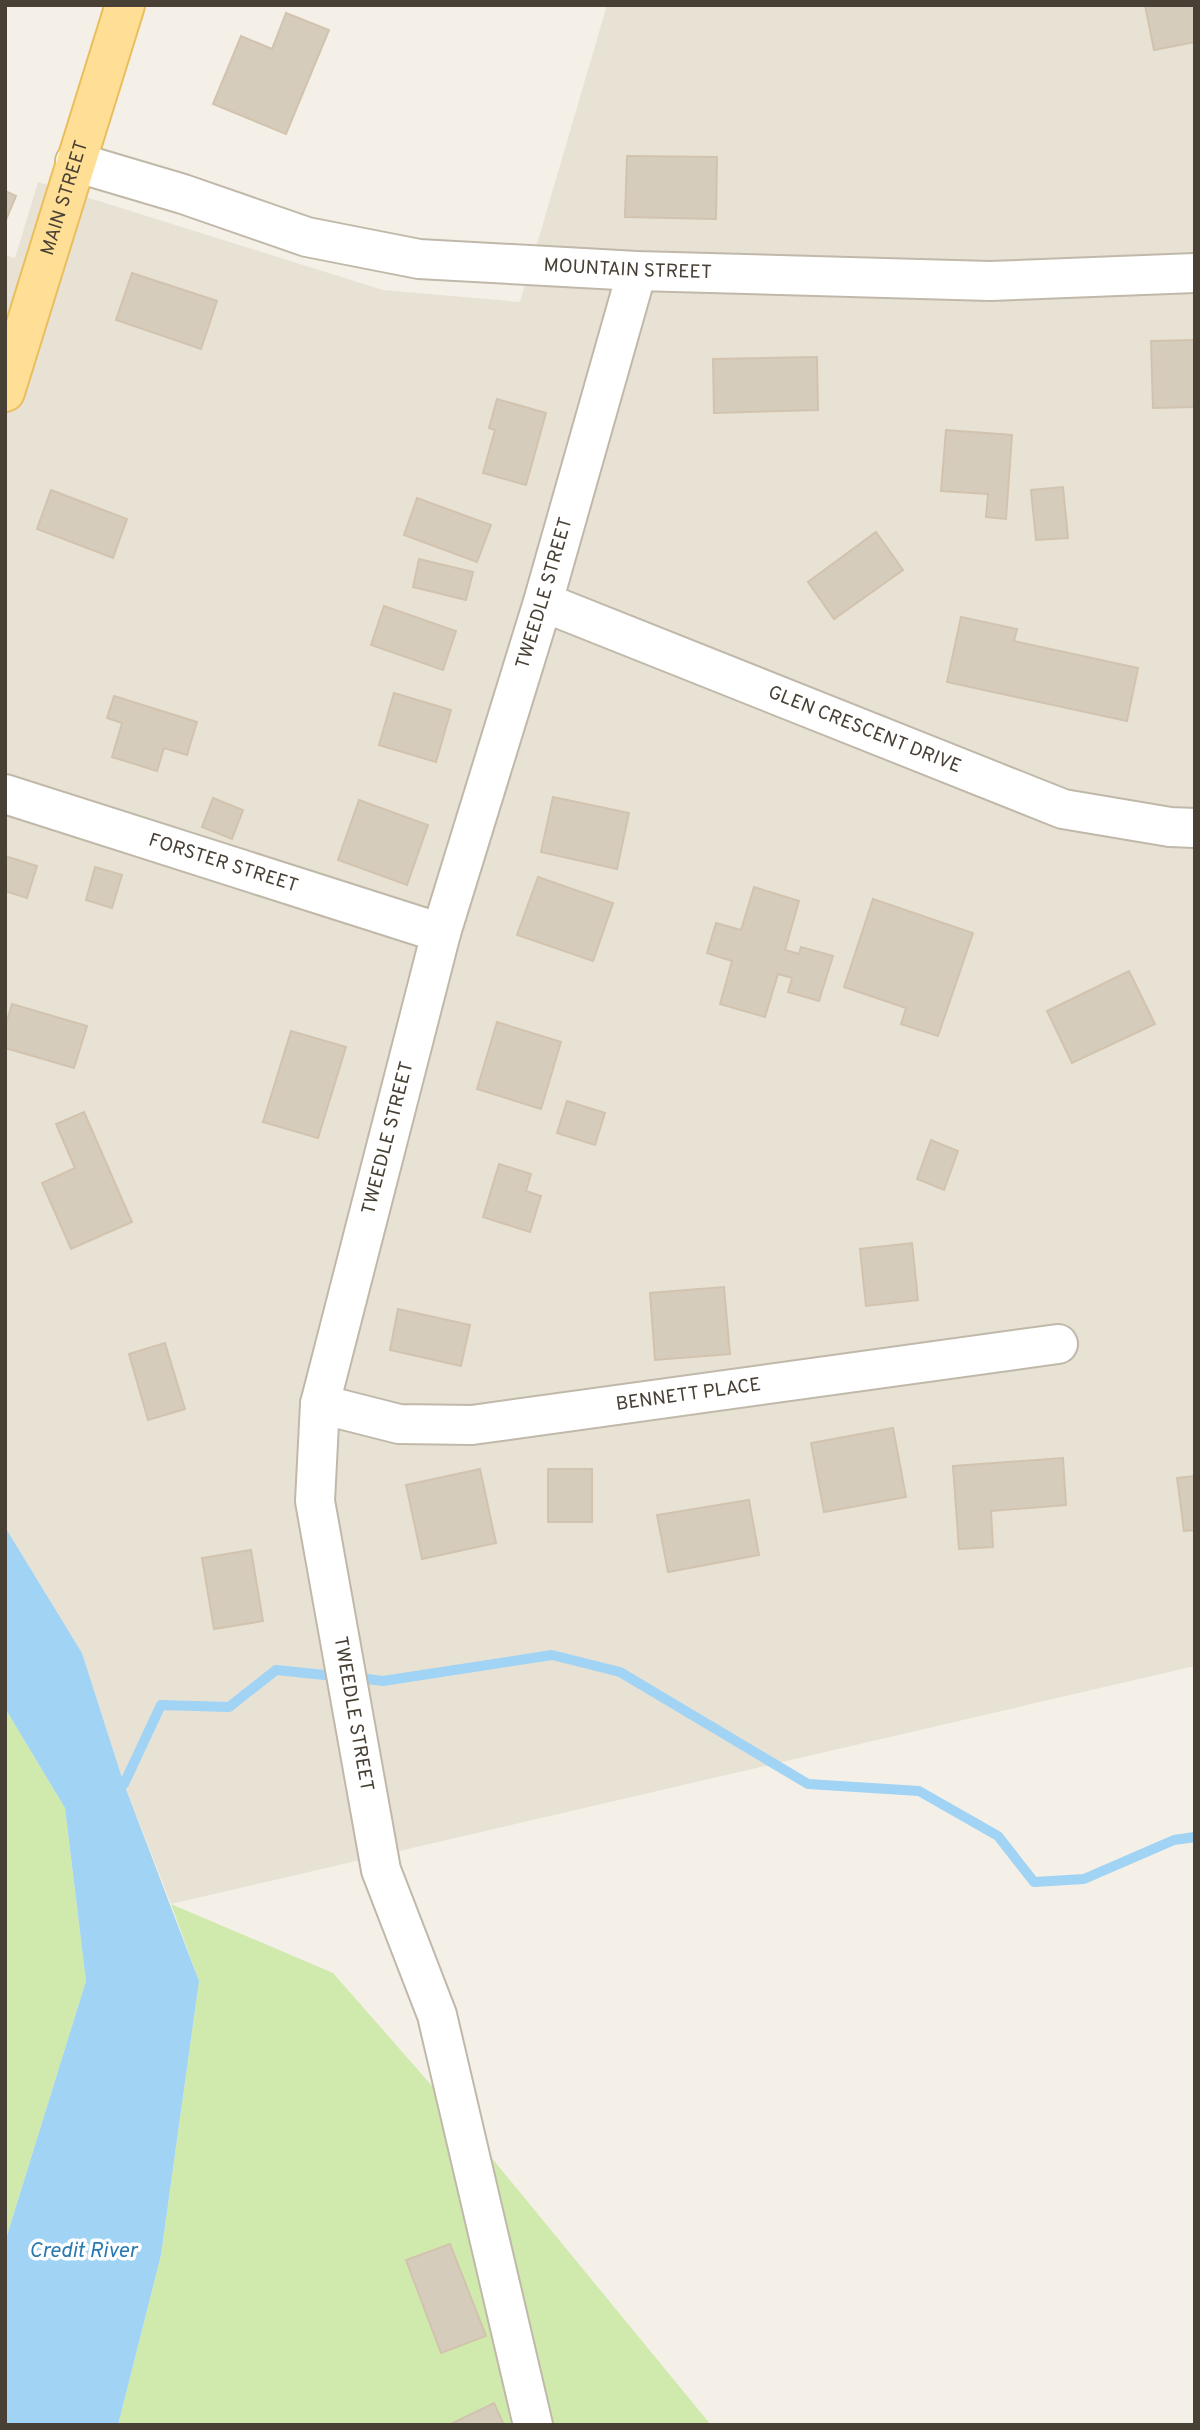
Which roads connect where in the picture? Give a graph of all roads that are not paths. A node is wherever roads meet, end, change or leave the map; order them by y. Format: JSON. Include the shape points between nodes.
{"nodes":[{"id":1,"x":125,"y":5,"type":"edge"},
{"id":2,"x":75,"y":162,"type":"junction"},
{"id":3,"x":637,"y":271,"type":"junction"},
{"id":4,"x":1195,"y":273,"type":"edge"},
{"id":5,"x":5,"y":392,"type":"edge"},
{"id":6,"x":543,"y":601,"type":"junction"},
{"id":7,"x":5,"y":794,"type":"edge"},
{"id":8,"x":1195,"y":828,"type":"edge"},
{"id":9,"x":441,"y":933,"type":"junction"},
{"id":10,"x":1058,"y":1344,"type":"dead end"},
{"id":11,"x":320,"y":1404,"type":"junction"},
{"id":12,"x":533,"y":2425,"type":"edge"}],
"edges":[{"from":1,"to":2,"type":"main road","name":"MAIN STREET"},
{"from":2,"to":3,"type":"street","name":"MOUNTAIN STREET","via":[[319,240],[419,259]]},
{"from":2,"to":5,"type":"main road","name":"MAIN STREET"},
{"from":3,"to":4,"type":"street","name":"MOUNTAIN STREET","via":[[990,281]]},
{"from":3,"to":6,"type":"street","name":"TWEEDLE STREET"},
{"from":6,"to":8,"type":"street","name":"GLEN CRESCENT DRIVE","via":[[1063,809]]},
{"from":6,"to":9,"type":"street","name":"TWEEDLE STREET"},
{"from":7,"to":9,"type":"street","name":"FORSTER STREET"},
{"from":9,"to":11,"type":"street","name":"TWEEDLE STREET"},
{"from":10,"to":11,"type":"street","name":"BENNETT PLACE","via":[[472,1425],[399,1423]]},
{"from":11,"to":12,"type":"street","name":"TWEEDLE STREET","via":[[315,1500],[381,1870],[437,2015]]}]}
